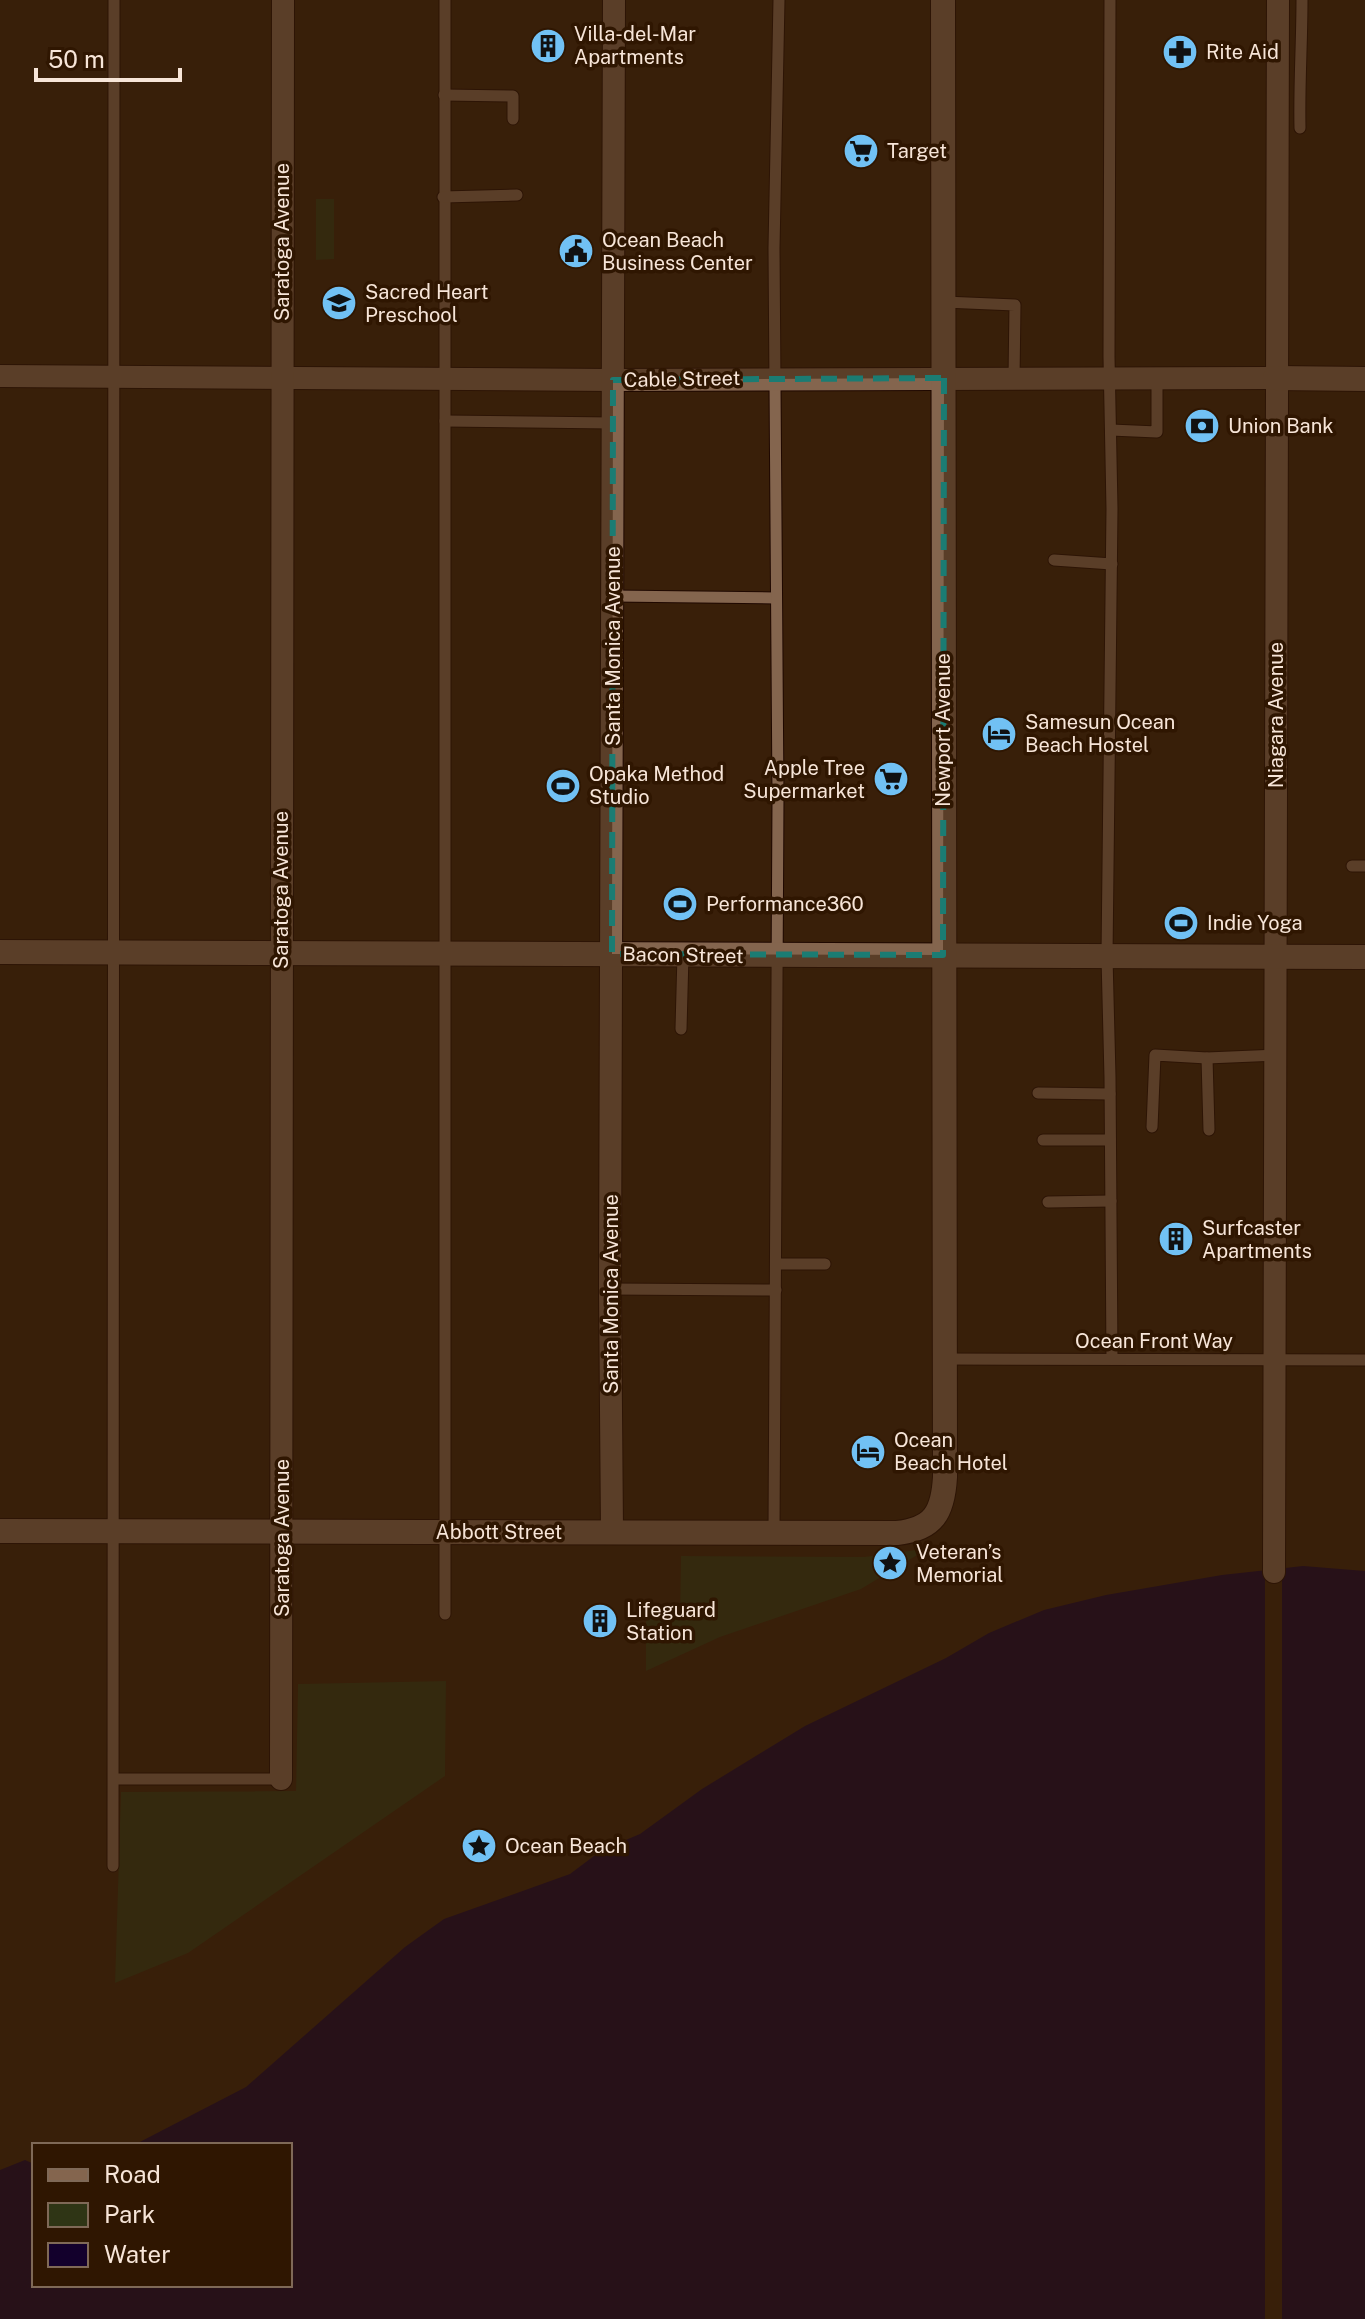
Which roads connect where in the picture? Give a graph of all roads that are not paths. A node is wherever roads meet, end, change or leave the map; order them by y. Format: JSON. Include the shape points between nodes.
{"nodes":[{"id":1,"x":114,"y":0,"type":"edge"},
{"id":2,"x":283,"y":0,"type":"edge"},
{"id":3,"x":445,"y":0,"type":"edge"},
{"id":4,"x":614,"y":0,"type":"edge"},
{"id":5,"x":779,"y":0,"type":"edge"},
{"id":6,"x":943,"y":0,"type":"edge"},
{"id":7,"x":1110,"y":0,"type":"edge"},
{"id":8,"x":1278,"y":0,"type":"edge"},
{"id":9,"x":1302,"y":0,"type":"edge"},
{"id":10,"x":1302,"y":32,"type":"junction"},
{"id":11,"x":1277,"y":33,"type":"junction"},
{"id":12,"x":1288,"y":68,"type":"junction"},
{"id":13,"x":444,"y":95,"type":"junction"},
{"id":14,"x":513,"y":119,"type":"dead end"},
{"id":15,"x":517,"y":195,"type":"dead end"},
{"id":16,"x":443,"y":197,"type":"junction"},
{"id":17,"x":944,"y":302,"type":"junction"},
{"id":18,"x":0,"y":376,"type":"edge"},
{"id":19,"x":116,"y":377,"type":"junction"},
{"id":20,"x":281,"y":378,"type":"junction"},
{"id":21,"x":444,"y":378,"type":"junction"},
{"id":22,"x":774,"y":378,"type":"junction"},
{"id":23,"x":944,"y":378,"type":"junction"},
{"id":24,"x":1109,"y":378,"type":"junction"},
{"id":25,"x":1157,"y":378,"type":"junction"},
{"id":26,"x":1275,"y":378,"type":"junction"},
{"id":27,"x":1014,"y":379,"type":"junction"},
{"id":28,"x":1365,"y":379,"type":"edge"},
{"id":29,"x":613,"y":380,"type":"junction"},
{"id":30,"x":445,"y":421,"type":"junction"},
{"id":31,"x":612,"y":423,"type":"junction"},
{"id":32,"x":1111,"y":430,"type":"junction"},
{"id":33,"x":1054,"y":560,"type":"dead end"},
{"id":34,"x":1112,"y":564,"type":"junction"},
{"id":35,"x":613,"y":596,"type":"junction"},
{"id":36,"x":776,"y":598,"type":"junction"},
{"id":37,"x":1352,"y":866,"type":"dead end"},
{"id":38,"x":1365,"y":866,"type":"edge"},
{"id":39,"x":0,"y":952,"type":"edge"},
{"id":40,"x":114,"y":952,"type":"junction"},
{"id":41,"x":281,"y":953,"type":"junction"},
{"id":42,"x":445,"y":953,"type":"junction"},
{"id":43,"x":612,"y":954,"type":"junction"},
{"id":44,"x":683,"y":955,"type":"junction"},
{"id":45,"x":943,"y":955,"type":"junction"},
{"id":46,"x":777,"y":956,"type":"junction"},
{"id":47,"x":1107,"y":957,"type":"junction"},
{"id":48,"x":1276,"y":957,"type":"junction"},
{"id":49,"x":1365,"y":957,"type":"edge"},
{"id":50,"x":681,"y":1029,"type":"dead end"},
{"id":51,"x":1275,"y":1055,"type":"junction"},
{"id":52,"x":1207,"y":1058,"type":"junction"},
{"id":53,"x":1038,"y":1093,"type":"dead end"},
{"id":54,"x":1110,"y":1094,"type":"junction"},
{"id":55,"x":1152,"y":1127,"type":"dead end"},
{"id":56,"x":1209,"y":1130,"type":"dead end"},
{"id":57,"x":1043,"y":1140,"type":"dead end"},
{"id":58,"x":1110,"y":1140,"type":"junction"},
{"id":59,"x":1111,"y":1201,"type":"junction"},
{"id":60,"x":1048,"y":1202,"type":"dead end"},
{"id":61,"x":776,"y":1264,"type":"junction"},
{"id":62,"x":825,"y":1264,"type":"dead end"},
{"id":63,"x":610,"y":1289,"type":"junction"},
{"id":64,"x":776,"y":1290,"type":"junction"},
{"id":65,"x":1275,"y":1358,"type":"junction"},
{"id":66,"x":943,"y":1359,"type":"junction"},
{"id":67,"x":1112,"y":1359,"type":"junction"},
{"id":68,"x":1365,"y":1360,"type":"edge"},
{"id":69,"x":944,"y":1461,"type":"joint"},
{"id":70,"x":281,"y":1530,"type":"junction"},
{"id":71,"x":0,"y":1531,"type":"edge"},
{"id":72,"x":112,"y":1531,"type":"junction"},
{"id":73,"x":612,"y":1531,"type":"junction"},
{"id":74,"x":445,"y":1532,"type":"junction"},
{"id":75,"x":774,"y":1532,"type":"junction"},
{"id":76,"x":1274,"y":1572,"type":"dead end"},
{"id":77,"x":445,"y":1614,"type":"dead end"},
{"id":78,"x":114,"y":1779,"type":"junction"},
{"id":79,"x":281,"y":1779,"type":"joint"},
{"id":80,"x":113,"y":1866,"type":"dead end"}],
"edges":[{"from":1,"to":19,"type":"lane"},
{"from":2,"to":20,"type":"street","name":"Saratoga Avenue"},
{"from":3,"to":13,"type":"lane"},
{"from":4,"to":29,"type":"street","name":"Santa Monica Avenue"},
{"from":5,"to":22,"type":"lane"},
{"from":6,"to":17,"type":"street","name":"Newport Avenue"},
{"from":7,"to":24,"type":"lane"},
{"from":8,"to":11,"type":"street","name":"Niagara Avenue"},
{"from":9,"to":10,"type":"lane"},
{"from":10,"to":11,"type":"lane"},
{"from":10,"to":12,"type":"lane"},
{"from":11,"to":12,"type":"street","name":"Niagara Avenue"},
{"from":12,"to":26,"type":"street","name":"Niagara Avenue","via":[[1292,122]]},
{"from":13,"to":14,"type":"lane","via":[[513,96]]},
{"from":13,"to":16,"type":"lane"},
{"from":15,"to":16,"type":"lane"},
{"from":16,"to":21,"type":"lane"},
{"from":17,"to":23,"type":"street","name":"Newport Avenue"},
{"from":17,"to":27,"type":"lane","via":[[1015,305]]},
{"from":18,"to":19,"type":"street","name":"Cable Street"},
{"from":19,"to":20,"type":"street","name":"Cable Street"},
{"from":19,"to":40,"type":"lane"},
{"from":20,"to":21,"type":"street","name":"Cable Street"},
{"from":20,"to":41,"type":"street","name":"Saratoga Avenue"},
{"from":21,"to":29,"type":"street","name":"Cable Street"},
{"from":21,"to":30,"type":"lane"},
{"from":22,"to":23,"type":"street","name":"Cable Street"},
{"from":22,"to":29,"type":"street","name":"Cable Street"},
{"from":22,"to":36,"type":"lane"},
{"from":23,"to":27,"type":"street","name":"Cable Street"},
{"from":23,"to":45,"type":"street","name":"Newport Avenue"},
{"from":24,"to":25,"type":"street","name":"Cable Street"},
{"from":24,"to":27,"type":"street","name":"Cable Street"},
{"from":24,"to":32,"type":"lane"},
{"from":25,"to":26,"type":"street","name":"Cable Street"},
{"from":25,"to":32,"type":"lane","via":[[1157,432]]},
{"from":26,"to":28,"type":"street","name":"Cable Street"},
{"from":26,"to":48,"type":"street","name":"Niagara Avenue"},
{"from":29,"to":31,"type":"street","name":"Santa Monica Avenue"},
{"from":30,"to":31,"type":"lane"},
{"from":30,"to":42,"type":"lane"},
{"from":31,"to":35,"type":"street","name":"Santa Monica Avenue"},
{"from":32,"to":34,"type":"lane"},
{"from":33,"to":34,"type":"lane"},
{"from":34,"to":47,"type":"lane"},
{"from":35,"to":36,"type":"lane"},
{"from":35,"to":43,"type":"street","name":"Santa Monica Avenue"},
{"from":36,"to":46,"type":"lane"},
{"from":37,"to":38,"type":"lane"},
{"from":39,"to":40,"type":"street","name":"Bacon Street"},
{"from":40,"to":41,"type":"street","name":"Bacon Street"},
{"from":40,"to":72,"type":"lane"},
{"from":41,"to":42,"type":"street","name":"Bacon Street"},
{"from":41,"to":70,"type":"street","name":"Saratoga Avenue"},
{"from":42,"to":43,"type":"street","name":"Bacon Street"},
{"from":42,"to":74,"type":"lane"},
{"from":43,"to":44,"type":"street","name":"Bacon Street"},
{"from":43,"to":63,"type":"street","name":"Santa Monica Avenue"},
{"from":44,"to":46,"type":"street","name":"Bacon Street"},
{"from":44,"to":50,"type":"lane"},
{"from":45,"to":46,"type":"street","name":"Bacon Street"},
{"from":45,"to":47,"type":"street","name":"Bacon Street"},
{"from":45,"to":66,"type":"street","name":"Newport Avenue"},
{"from":46,"to":61,"type":"lane"},
{"from":47,"to":48,"type":"street","name":"Bacon Street"},
{"from":47,"to":54,"type":"lane"},
{"from":48,"to":49,"type":"street","name":"Bacon Street"},
{"from":48,"to":51,"type":"street","name":"Niagara Avenue"},
{"from":51,"to":52,"type":"lane"},
{"from":51,"to":65,"type":"street","name":"Niagara Avenue"},
{"from":52,"to":55,"type":"lane","via":[[1155,1055]]},
{"from":52,"to":56,"type":"lane"},
{"from":53,"to":54,"type":"lane"},
{"from":54,"to":58,"type":"lane"},
{"from":57,"to":58,"type":"lane"},
{"from":58,"to":59,"type":"lane"},
{"from":59,"to":60,"type":"lane"},
{"from":59,"to":67,"type":"lane"},
{"from":61,"to":62,"type":"lane"},
{"from":61,"to":64,"type":"lane"},
{"from":63,"to":64,"type":"lane"},
{"from":63,"to":73,"type":"street","name":"Santa Monica Avenue"},
{"from":64,"to":75,"type":"lane"},
{"from":65,"to":67,"type":"lane","name":"Ocean Front Way"},
{"from":65,"to":68,"type":"lane","name":"Ocean Front Way"},
{"from":65,"to":76,"type":"street","name":"Niagara Avenue"},
{"from":66,"to":67,"type":"lane","name":"Ocean Front Way"},
{"from":66,"to":69,"type":"street","name":"Newport Avenue"},
{"from":69,"to":75,"type":"street","name":"Abbott Street","via":[[944,1489],[936,1514],[914,1531]]},
{"from":70,"to":72,"type":"street","name":"Abbott Street"},
{"from":70,"to":74,"type":"street","name":"Abbott Street"},
{"from":70,"to":79,"type":"street","name":"Saratoga Avenue"},
{"from":71,"to":72,"type":"street","name":"Abbott Street"},
{"from":72,"to":78,"type":"lane"},
{"from":73,"to":74,"type":"street","name":"Abbott Street"},
{"from":73,"to":75,"type":"street","name":"Abbott Street"},
{"from":74,"to":77,"type":"lane"},
{"from":78,"to":79,"type":"lane"},
{"from":78,"to":80,"type":"lane"}]}
